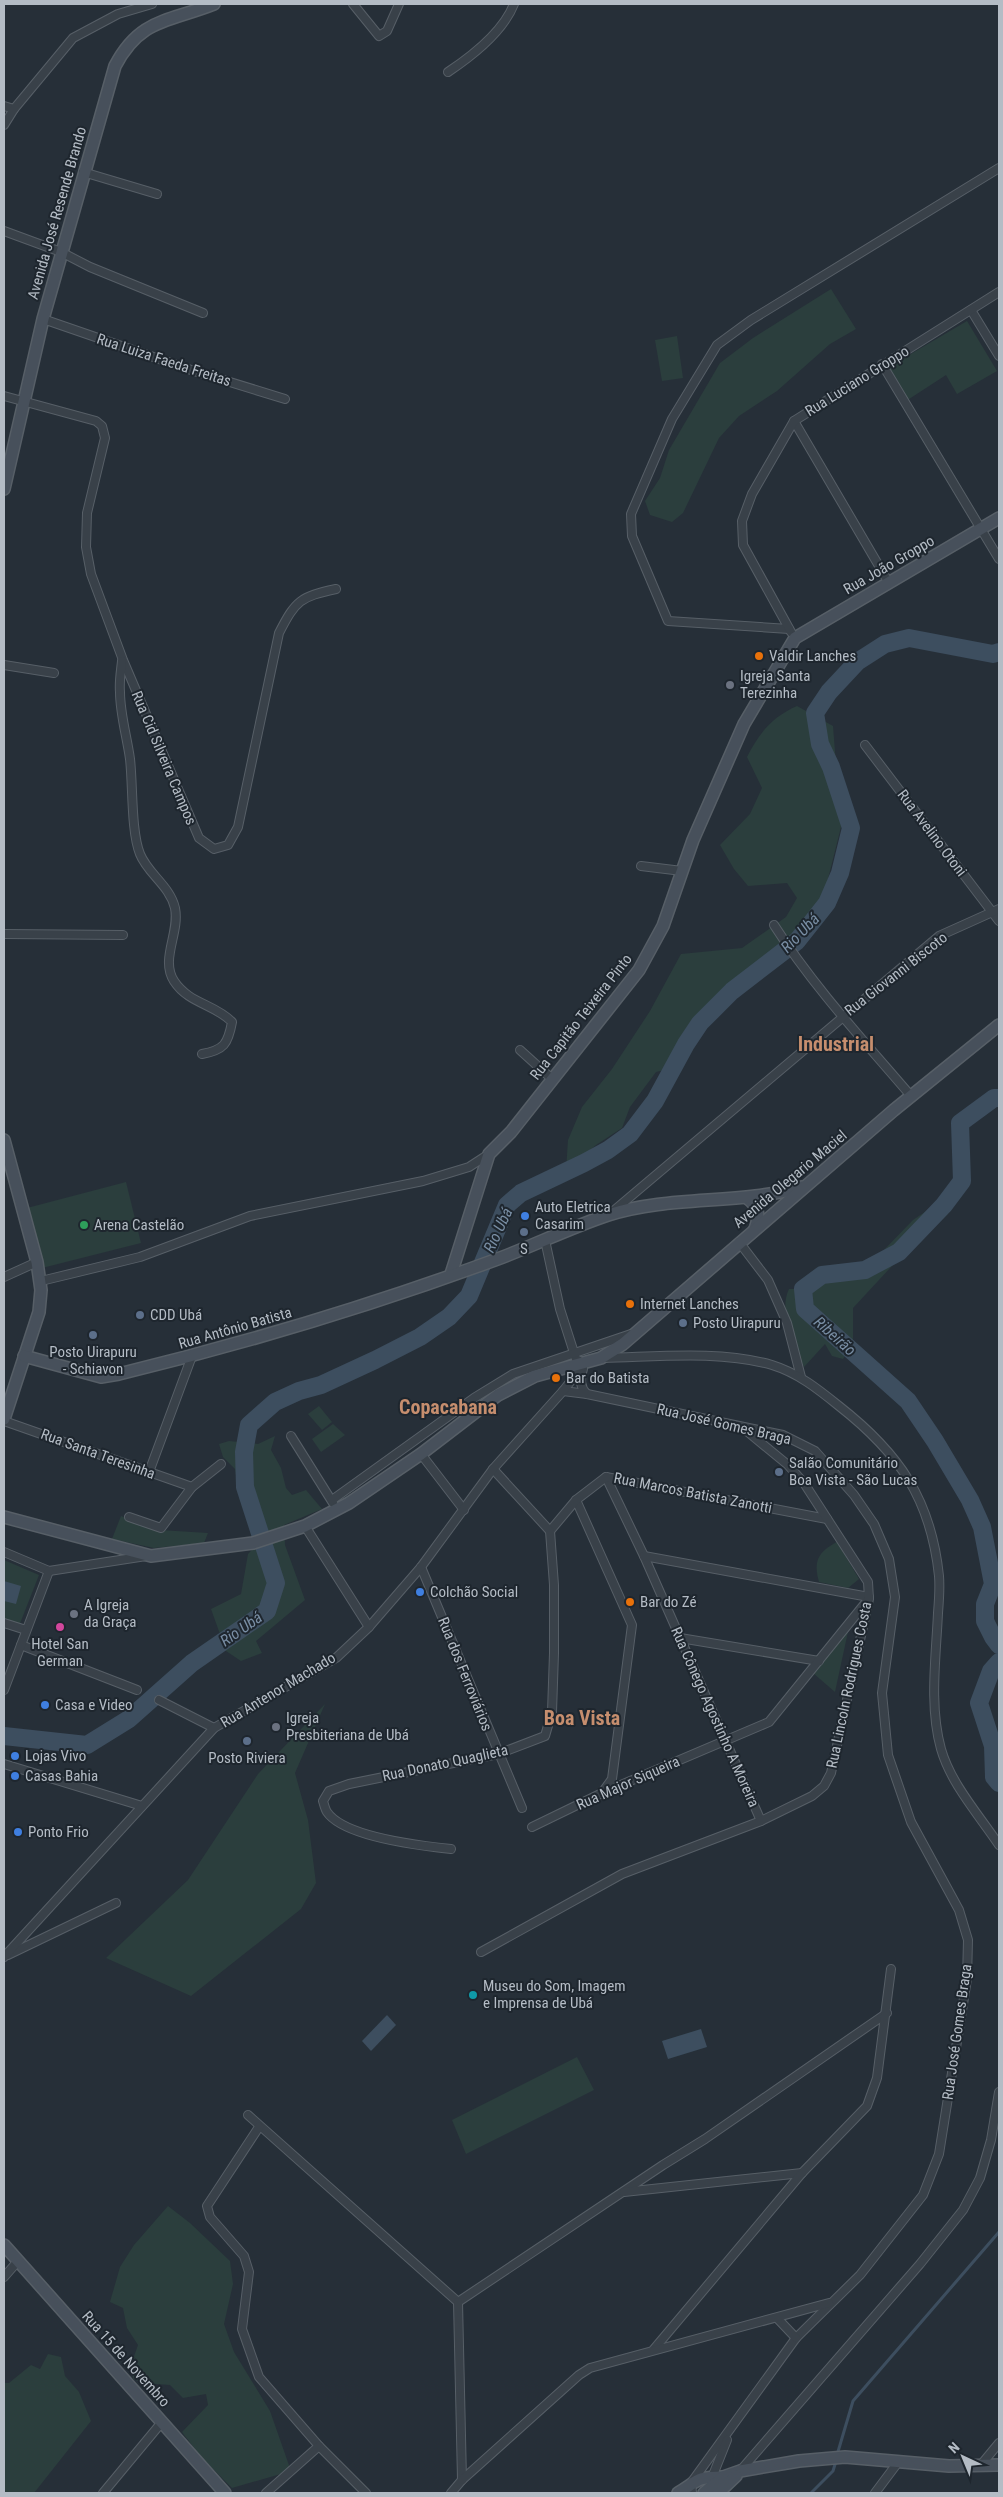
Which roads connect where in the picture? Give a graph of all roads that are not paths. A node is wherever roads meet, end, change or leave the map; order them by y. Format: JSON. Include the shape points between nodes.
{"nodes":[{"id":1,"x":152,"y":4,"type":"edge"},
{"id":2,"x":214,"y":4,"type":"edge"},
{"id":3,"x":352,"y":4,"type":"edge"},
{"id":4,"x":399,"y":4,"type":"edge"},
{"id":5,"x":514,"y":4,"type":"edge"},
{"id":6,"x":448,"y":72,"type":"dead end"},
{"id":7,"x":4,"y":106,"type":"edge"},
{"id":8,"x":14,"y":109,"type":"junction"},
{"id":9,"x":4,"y":125,"type":"edge"},
{"id":10,"x":999,"y":168,"type":"edge"},
{"id":11,"x":83,"y":172,"type":"junction"},
{"id":12,"x":157,"y":194,"type":"dead end"},
{"id":13,"x":4,"y":231,"type":"edge"},
{"id":14,"x":61,"y":252,"type":"junction"},
{"id":15,"x":999,"y":292,"type":"edge"},
{"id":16,"x":971,"y":310,"type":"junction"},
{"id":17,"x":203,"y":313,"type":"dead end"},
{"id":18,"x":43,"y":319,"type":"junction"},
{"id":19,"x":999,"y":356,"type":"edge"},
{"id":20,"x":882,"y":364,"type":"junction"},
{"id":21,"x":4,"y":396,"type":"edge"},
{"id":22,"x":285,"y":399,"type":"dead end"},
{"id":23,"x":22,"y":401,"type":"junction"},
{"id":24,"x":794,"y":421,"type":"junction"},
{"id":25,"x":4,"y":489,"type":"edge"},
{"id":26,"x":999,"y":518,"type":"edge"},
{"id":27,"x":982,"y":528,"type":"junction"},
{"id":28,"x":999,"y":559,"type":"edge"},
{"id":29,"x":889,"y":583,"type":"junction"},
{"id":30,"x":336,"y":589,"type":"dead end"},
{"id":31,"x":792,"y":634,"type":"junction"},
{"id":32,"x":122,"y":660,"type":"junction"},
{"id":33,"x":4,"y":665,"type":"edge"},
{"id":34,"x":54,"y":673,"type":"dead end"},
{"id":35,"x":865,"y":746,"type":"dead end"},
{"id":36,"x":641,"y":866,"type":"dead end"},
{"id":37,"x":682,"y":871,"type":"junction"},
{"id":38,"x":996,"y":911,"type":"edge"},
{"id":39,"x":999,"y":921,"type":"edge"},
{"id":40,"x":774,"y":925,"type":"dead end"},
{"id":41,"x":4,"y":934,"type":"edge"},
{"id":42,"x":123,"y":935,"type":"dead end"},
{"id":43,"x":844,"y":1016,"type":"junction"},
{"id":44,"x":999,"y":1025,"type":"edge"},
{"id":45,"x":520,"y":1050,"type":"dead end"},
{"id":46,"x":202,"y":1054,"type":"dead end"},
{"id":47,"x":552,"y":1079,"type":"junction"},
{"id":48,"x":911,"y":1096,"type":"junction"},
{"id":49,"x":4,"y":1140,"type":"edge"},
{"id":50,"x":489,"y":1154,"type":"junction"},
{"id":51,"x":806,"y":1186,"type":"junction"},
{"id":52,"x":640,"y":1188,"type":"junction"},
{"id":53,"x":747,"y":1198,"type":"junction"},
{"id":54,"x":648,"y":1206,"type":"junction"},
{"id":55,"x":609,"y":1215,"type":"junction"},
{"id":56,"x":755,"y":1229,"type":"junction"},
{"id":57,"x":545,"y":1240,"type":"junction"},
{"id":58,"x":739,"y":1242,"type":"junction"},
{"id":59,"x":37,"y":1262,"type":"junction"},
{"id":60,"x":452,"y":1274,"type":"junction"},
{"id":61,"x":4,"y":1277,"type":"edge"},
{"id":62,"x":40,"y":1281,"type":"junction"},
{"id":63,"x":635,"y":1333,"type":"junction"},
{"id":64,"x":574,"y":1353,"type":"junction"},
{"id":65,"x":24,"y":1356,"type":"junction"},
{"id":66,"x":192,"y":1356,"type":"junction"},
{"id":67,"x":601,"y":1358,"type":"junction"},
{"id":68,"x":582,"y":1365,"type":"junction"},
{"id":69,"x":801,"y":1377,"type":"junction"},
{"id":70,"x":563,"y":1391,"type":"junction"},
{"id":71,"x":587,"y":1394,"type":"junction"},
{"id":72,"x":4,"y":1420,"type":"edge"},
{"id":73,"x":742,"y":1427,"type":"junction"},
{"id":74,"x":291,"y":1436,"type":"dead end"},
{"id":75,"x":421,"y":1454,"type":"junction"},
{"id":76,"x":221,"y":1464,"type":"dead end"},
{"id":77,"x":493,"y":1469,"type":"junction"},
{"id":78,"x":149,"y":1472,"type":"junction"},
{"id":79,"x":606,"y":1477,"type":"junction"},
{"id":80,"x":192,"y":1487,"type":"junction"},
{"id":81,"x":576,"y":1500,"type":"junction"},
{"id":82,"x":333,"y":1505,"type":"junction"},
{"id":83,"x":464,"y":1510,"type":"junction"},
{"id":84,"x":4,"y":1517,"type":"edge"},
{"id":85,"x":128,"y":1517,"type":"dead end"},
{"id":86,"x":827,"y":1519,"type":"junction"},
{"id":87,"x":305,"y":1526,"type":"junction"},
{"id":88,"x":550,"y":1531,"type":"junction"},
{"id":89,"x":4,"y":1552,"type":"edge"},
{"id":90,"x":152,"y":1556,"type":"junction"},
{"id":91,"x":644,"y":1556,"type":"junction"},
{"id":92,"x":421,"y":1568,"type":"junction"},
{"id":93,"x":49,"y":1571,"type":"junction"},
{"id":94,"x":869,"y":1598,"type":"junction"},
{"id":95,"x":4,"y":1623,"type":"edge"},
{"id":96,"x":369,"y":1627,"type":"junction"},
{"id":97,"x":26,"y":1630,"type":"junction"},
{"id":98,"x":680,"y":1638,"type":"junction"},
{"id":99,"x":21,"y":1645,"type":"junction"},
{"id":100,"x":819,"y":1661,"type":"junction"},
{"id":101,"x":4,"y":1690,"type":"edge"},
{"id":102,"x":137,"y":1690,"type":"dead end"},
{"id":103,"x":159,"y":1700,"type":"dead end"},
{"id":104,"x":214,"y":1728,"type":"junction"},
{"id":105,"x":725,"y":1740,"type":"junction"},
{"id":106,"x":498,"y":1754,"type":"junction"},
{"id":107,"x":4,"y":1764,"type":"edge"},
{"id":108,"x":602,"y":1793,"type":"junction"},
{"id":109,"x":142,"y":1806,"type":"junction"},
{"id":110,"x":522,"y":1808,"type":"dead end"},
{"id":111,"x":761,"y":1821,"type":"junction"},
{"id":112,"x":532,"y":1827,"type":"dead end"},
{"id":113,"x":999,"y":1845,"type":"edge"},
{"id":114,"x":451,"y":1849,"type":"dead end"},
{"id":115,"x":116,"y":1903,"type":"dead end"},
{"id":116,"x":481,"y":1952,"type":"dead end"},
{"id":117,"x":4,"y":1957,"type":"edge"},
{"id":118,"x":891,"y":1969,"type":"dead end"},
{"id":119,"x":887,"y":2013,"type":"junction"},
{"id":120,"x":999,"y":2092,"type":"edge"},
{"id":121,"x":248,"y":2115,"type":"dead end"},
{"id":122,"x":259,"y":2126,"type":"junction"},
{"id":123,"x":802,"y":2173,"type":"junction"},
{"id":124,"x":622,"y":2192,"type":"junction"},
{"id":125,"x":4,"y":2244,"type":"edge"},
{"id":126,"x":18,"y":2261,"type":"junction"},
{"id":127,"x":4,"y":2277,"type":"edge"},
{"id":128,"x":458,"y":2302,"type":"junction"},
{"id":129,"x":831,"y":2303,"type":"junction"},
{"id":130,"x":777,"y":2318,"type":"junction"},
{"id":131,"x":796,"y":2338,"type":"junction"},
{"id":132,"x":654,"y":2350,"type":"junction"},
{"id":133,"x":162,"y":2422,"type":"junction"},
{"id":134,"x":732,"y":2429,"type":"junction"},
{"id":135,"x":999,"y":2443,"type":"edge"},
{"id":136,"x":319,"y":2446,"type":"junction"},
{"id":137,"x":899,"y":2461,"type":"junction"},
{"id":138,"x":999,"y":2465,"type":"edge"},
{"id":139,"x":980,"y":2466,"type":"junction"},
{"id":140,"x":740,"y":2471,"type":"junction"},
{"id":141,"x":717,"y":2477,"type":"junction"},
{"id":142,"x":462,"y":2480,"type":"junction"},
{"id":143,"x":691,"y":2488,"type":"edge"},
{"id":144,"x":102,"y":2493,"type":"edge"},
{"id":145,"x":225,"y":2493,"type":"edge"},
{"id":146,"x":266,"y":2493,"type":"edge"},
{"id":147,"x":366,"y":2493,"type":"edge"},
{"id":148,"x":451,"y":2493,"type":"edge"},
{"id":149,"x":678,"y":2493,"type":"edge"},
{"id":150,"x":704,"y":2493,"type":"edge"},
{"id":151,"x":718,"y":2493,"type":"edge"},
{"id":152,"x":875,"y":2493,"type":"edge"}],
"edges":[{"from":1,"to":8,"type":"street","via":[[118,14],[74,38]]},
{"from":2,"to":11,"type":"main road","name":"Avenida José Resende Brando","via":[[147,27],[123,50],[115,66]]},
{"from":3,"to":4,"type":"street","via":[[379,36],[387,31]]},
{"from":5,"to":6,"type":"street","via":[[484,43]]},
{"from":7,"to":8,"type":"street"},
{"from":8,"to":9,"type":"street"},
{"from":10,"to":31,"type":"street","via":[[751,320],[717,345],[672,419],[631,514],[632,536],[668,621]]},
{"from":11,"to":12,"type":"street"},
{"from":11,"to":14,"type":"main road","name":"Avenida José Resende Brando"},
{"from":13,"to":14,"type":"street"},
{"from":14,"to":17,"type":"street","via":[[90,268]]},
{"from":14,"to":18,"type":"main road","name":"Avenida José Resende Brando"},
{"from":15,"to":16,"type":"street","name":"Rua Luciano Groppo"},
{"from":16,"to":19,"type":"street"},
{"from":16,"to":20,"type":"street","name":"Rua Luciano Groppo"},
{"from":18,"to":22,"type":"street","name":"Rua Luiza Faeda Freitas"},
{"from":18,"to":23,"type":"main road","name":"Avenida José Resende Brando"},
{"from":20,"to":24,"type":"street","name":"Rua Luciano Groppo"},
{"from":20,"to":27,"type":"street"},
{"from":21,"to":23,"type":"street"},
{"from":23,"to":25,"type":"main road","name":"Avenida José Resende Brando"},
{"from":23,"to":32,"type":"street","name":"Rua Cid Silveira Campos","via":[[96,421],[102,426],[105,438],[87,513],[86,547],[94,583]]},
{"from":24,"to":29,"type":"street"},
{"from":24,"to":31,"type":"street","name":"Rua Luciano Groppo","via":[[752,494],[742,521],[744,545]]},
{"from":26,"to":27,"type":"main road","name":"Rua João Groppo"},
{"from":27,"to":28,"type":"street"},
{"from":27,"to":29,"type":"main road","name":"Rua João Groppo"},
{"from":29,"to":31,"type":"main road","name":"Rua João Groppo"},
{"from":30,"to":32,"type":"street","name":"Rua Cid Silveira Campos","via":[[307,595],[290,612],[280,633],[238,827],[228,845],[214,849],[199,838]]},
{"from":31,"to":37,"type":"main road","name":"Rua Capitão Teixeira Pinto","via":[[744,724]]},
{"from":32,"to":46,"type":"street","via":[[120,690],[130,760],[136,840],[140,854],[172,898],[175,908],[176,928],[168,964],[170,973],[186,995],[232,1022],[228,1040],[218,1051]]},
{"from":33,"to":34,"type":"street"},
{"from":35,"to":38,"type":"street","name":"Rua Avelino Otoni"},
{"from":36,"to":37,"type":"street"},
{"from":37,"to":47,"type":"main road","name":"Rua Capitão Teixeira Pinto","via":[[663,926],[639,970]]},
{"from":38,"to":39,"type":"street","name":"Rua Avelino Otoni"},
{"from":38,"to":43,"type":"street","name":"Rua Giovanni Biscoto","via":[[939,936]]},
{"from":40,"to":43,"type":"street"},
{"from":41,"to":42,"type":"street"},
{"from":43,"to":48,"type":"street"},
{"from":43,"to":52,"type":"street","name":"Rua Giovanni Biscoto"},
{"from":44,"to":48,"type":"main road","name":"Avenida Olegario Maciel"},
{"from":45,"to":47,"type":"street"},
{"from":47,"to":50,"type":"main road","name":"Rua Capitão Teixeira Pinto","via":[[511,1132]]},
{"from":48,"to":51,"type":"main road","name":"Avenida Olegario Maciel"},
{"from":49,"to":59,"type":"main road"},
{"from":50,"to":60,"type":"main road","name":"Rua Capitão Teixeira Pinto"},
{"from":50,"to":62,"type":"street","via":[[469,1167],[423,1182],[250,1216],[140,1257]]},
{"from":51,"to":53,"type":"main road","name":"Rua Antônio Batista"},
{"from":51,"to":56,"type":"main road","name":"Avenida Olegario Maciel"},
{"from":52,"to":54,"type":"street","via":[[639,1201]]},
{"from":52,"to":55,"type":"street","name":"Rua Giovanni Biscoto"},
{"from":53,"to":54,"type":"main road","name":"Rua Antônio Batista"},
{"from":53,"to":56,"type":"main road","via":[[757,1208],[759,1220]]},
{"from":54,"to":55,"type":"main road","name":"Rua Antônio Batista"},
{"from":55,"to":57,"type":"main road","name":"Rua Antônio Batista"},
{"from":56,"to":58,"type":"main road","name":"Avenida Olegario Maciel"},
{"from":57,"to":60,"type":"main road","name":"Rua Antônio Batista"},
{"from":57,"to":64,"type":"street","via":[[560,1309]]},
{"from":58,"to":63,"type":"main road","name":"Avenida Olegario Maciel"},
{"from":58,"to":69,"type":"street","via":[[768,1280],[786,1323]]},
{"from":59,"to":61,"type":"street"},
{"from":59,"to":62,"type":"main road"},
{"from":60,"to":66,"type":"main road","name":"Rua Antônio Batista","via":[[265,1337]]},
{"from":62,"to":65,"type":"main road","via":[[39,1312]]},
{"from":63,"to":64,"type":"street"},
{"from":63,"to":67,"type":"main road","name":"Avenida Olegario Maciel"},
{"from":64,"to":68,"type":"street"},
{"from":64,"to":82,"type":"street","via":[[513,1374],[474,1398]]},
{"from":65,"to":66,"type":"main road","name":"Rua Antônio Batista","via":[[101,1377]]},
{"from":65,"to":72,"type":"main road"},
{"from":66,"to":78,"type":"street"},
{"from":67,"to":68,"type":"main road","name":"Avenida Olegario Maciel"},
{"from":67,"to":69,"type":"street","via":[[695,1356],[743,1360],[772,1365]]},
{"from":68,"to":70,"type":"street","name":"Rua Antenor Machado"},
{"from":68,"to":71,"type":"street","via":[[581,1384]]},
{"from":68,"to":75,"type":"main road","name":"Avenida Olegario Maciel","via":[[535,1376],[498,1395]]},
{"from":69,"to":113,"type":"street","via":[[869,1429],[896,1458],[918,1495],[935,1543],[940,1578],[935,1690],[941,1750],[952,1776]]},
{"from":70,"to":71,"type":"street","name":"Rua José Gomes Braga"},
{"from":70,"to":77,"type":"street","name":"Rua Antenor Machado"},
{"from":71,"to":73,"type":"street","name":"Rua José Gomes Braga"},
{"from":72,"to":78,"type":"street","name":"Rua Santa Teresinha"},
{"from":73,"to":86,"type":"street","name":"Rua Lincoln Rodrigues Costa","via":[[788,1465]]},
{"from":73,"to":129,"type":"street","name":"Rua José Gomes Braga","via":[[783,1435],[815,1451],[854,1495],[874,1524],[889,1559],[895,1597],[882,1693],[888,1755],[911,1822],[959,1910],[968,1940],[967,1979],[939,2154],[924,2195],[860,2275]]},
{"from":74,"to":82,"type":"street"},
{"from":75,"to":82,"type":"main road","name":"Avenida Olegario Maciel","via":[[349,1503]]},
{"from":75,"to":83,"type":"street"},
{"from":76,"to":80,"type":"street"},
{"from":77,"to":83,"type":"street","name":"Rua Antenor Machado"},
{"from":77,"to":88,"type":"street"},
{"from":78,"to":80,"type":"street","name":"Rua Santa Teresinha"},
{"from":79,"to":81,"type":"street","name":"Rua Marcos Batista Zanotti"},
{"from":79,"to":86,"type":"street","name":"Rua Marcos Batista Zanotti"},
{"from":79,"to":91,"type":"street","name":"Rua Cônego Agostinho A Moreira"},
{"from":80,"to":85,"type":"street","via":[[160,1528]]},
{"from":81,"to":88,"type":"street","name":"Rua Marcos Batista Zanotti"},
{"from":81,"to":108,"type":"street","via":[[632,1625],[612,1778]]},
{"from":82,"to":87,"type":"main road","name":"Avenida Olegario Maciel"},
{"from":83,"to":92,"type":"street","name":"Rua Antenor Machado"},
{"from":84,"to":90,"type":"main road"},
{"from":86,"to":94,"type":"street","name":"Rua Lincoln Rodrigues Costa","via":[[868,1582]]},
{"from":87,"to":90,"type":"main road","name":"Avenida Olegario Maciel","via":[[253,1544]]},
{"from":87,"to":96,"type":"street"},
{"from":88,"to":106,"type":"street","name":"Rua Donato Quaglieta","via":[[554,1594],[552,1712],[545,1736]]},
{"from":89,"to":93,"type":"street"},
{"from":90,"to":93,"type":"street"},
{"from":91,"to":94,"type":"street"},
{"from":91,"to":98,"type":"street","name":"Rua Cônego Agostinho A Moreira"},
{"from":92,"to":96,"type":"street","name":"Rua Antenor Machado"},
{"from":92,"to":106,"type":"street","name":"Rua dos Ferroviários"},
{"from":93,"to":97,"type":"street"},
{"from":94,"to":100,"type":"street","name":"Rua Major Siqueira"},
{"from":94,"to":111,"type":"street","name":"Rua Lincoln Rodrigues Costa","via":[[831,1773],[824,1786],[812,1796]]},
{"from":95,"to":97,"type":"street"},
{"from":96,"to":104,"type":"street","name":"Rua Antenor Machado","via":[[336,1658]]},
{"from":97,"to":99,"type":"street"},
{"from":98,"to":100,"type":"street"},
{"from":98,"to":105,"type":"street","name":"Rua Cônego Agostinho A Moreira"},
{"from":99,"to":101,"type":"street"},
{"from":99,"to":102,"type":"street"},
{"from":100,"to":105,"type":"street","name":"Rua Major Siqueira","via":[[769,1722]]},
{"from":103,"to":104,"type":"street"},
{"from":104,"to":109,"type":"street","name":"Rua Antenor Machado"},
{"from":105,"to":108,"type":"street","name":"Rua Major Siqueira"},
{"from":105,"to":111,"type":"street","name":"Rua Cônego Agostinho A Moreira"},
{"from":106,"to":110,"type":"street","name":"Rua dos Ferroviários"},
{"from":106,"to":114,"type":"street","name":"Rua Donato Quaglieta","via":[[349,1784],[329,1791],[323,1801],[327,1812],[339,1822],[376,1836],[411,1845]]},
{"from":107,"to":109,"type":"street"},
{"from":108,"to":112,"type":"street","name":"Rua Major Siqueira"},
{"from":109,"to":117,"type":"street","name":"Rua Antenor Machado"},
{"from":111,"to":116,"type":"street","name":"Rua Lincoln Rodrigues Costa","via":[[622,1874]]},
{"from":115,"to":117,"type":"street"},
{"from":118,"to":119,"type":"street"},
{"from":119,"to":123,"type":"street","via":[[877,2078],[867,2106]]},
{"from":119,"to":124,"type":"street","via":[[705,2139]]},
{"from":120,"to":140,"type":"street","via":[[991,2140],[980,2178],[963,2210]]},
{"from":121,"to":122,"type":"street"},
{"from":122,"to":128,"type":"street"},
{"from":122,"to":136,"type":"street","via":[[207,2206],[210,2217],[244,2256],[249,2272],[242,2329],[259,2377]]},
{"from":123,"to":124,"type":"street"},
{"from":123,"to":132,"type":"street"},
{"from":124,"to":128,"type":"street"},
{"from":125,"to":126,"type":"main road","name":"Rua 15 de Novembro"},
{"from":126,"to":127,"type":"street"},
{"from":126,"to":133,"type":"main road","name":"Rua 15 de Novembro"},
{"from":128,"to":142,"type":"street"},
{"from":129,"to":130,"type":"street"},
{"from":129,"to":131,"type":"street","name":"Rua José Gomes Braga"},
{"from":130,"to":131,"type":"street"},
{"from":130,"to":132,"type":"street"},
{"from":131,"to":134,"type":"street","name":"Rua José Gomes Braga"},
{"from":132,"to":142,"type":"street","via":[[590,2368]]},
{"from":133,"to":144,"type":"street"},
{"from":133,"to":145,"type":"main road","name":"Rua 15 de Novembro"},
{"from":134,"to":141,"type":"street"},
{"from":134,"to":143,"type":"street"},
{"from":135,"to":139,"type":"street"},
{"from":136,"to":146,"type":"street"},
{"from":136,"to":147,"type":"street"},
{"from":137,"to":139,"type":"main road"},
{"from":137,"to":140,"type":"main road","via":[[827,2458]]},
{"from":137,"to":152,"type":"street"},
{"from":138,"to":139,"type":"main road"},
{"from":140,"to":141,"type":"main road"},
{"from":140,"to":151,"type":"main road"},
{"from":141,"to":143,"type":"main road","via":[[701,2478]]},
{"from":141,"to":150,"type":"main road"},
{"from":142,"to":148,"type":"street"},
{"from":143,"to":149,"type":"main road"}]}
